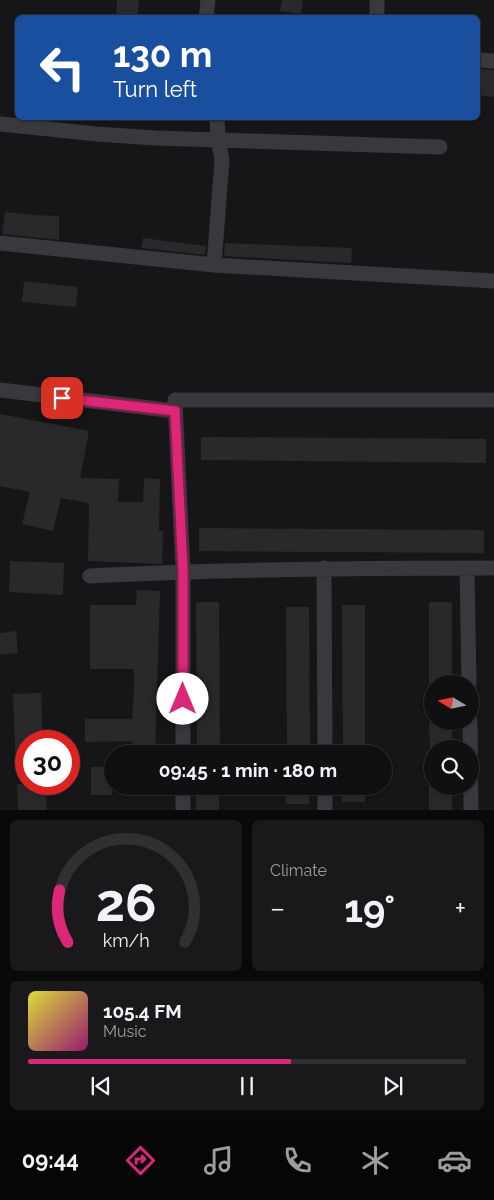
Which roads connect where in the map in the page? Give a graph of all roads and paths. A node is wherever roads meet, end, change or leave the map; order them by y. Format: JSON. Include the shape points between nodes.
{"nodes":[{"id":1,"x":208,"y":0,"type":"edge"},
{"id":2,"x":377,"y":0,"type":"edge"},
{"id":3,"x":206,"y":15,"type":"edge"},
{"id":4,"x":376,"y":15,"type":"edge"},
{"id":5,"x":480,"y":60,"type":"edge"},
{"id":6,"x":494,"y":61,"type":"edge"},
{"id":7,"x":217,"y":120,"type":"edge"},
{"id":8,"x":0,"y":124,"type":"edge"},
{"id":9,"x":218,"y":140,"type":"junction"},
{"id":10,"x":440,"y":148,"type":"dead end"},
{"id":11,"x":0,"y":243,"type":"edge"},
{"id":12,"x":214,"y":264,"type":"junction"},
{"id":13,"x":494,"y":281,"type":"edge"},
{"id":14,"x":0,"y":390,"type":"edge"},
{"id":15,"x":494,"y":400,"type":"edge"},
{"id":16,"x":175,"y":411,"type":"junction"},
{"id":17,"x":324,"y":568,"type":"junction"},
{"id":18,"x":467,"y":568,"type":"junction"},
{"id":19,"x":494,"y":568,"type":"edge"},
{"id":20,"x":183,"y":571,"type":"junction"},
{"id":21,"x":90,"y":576,"type":"dead end"},
{"id":22,"x":469,"y":675,"type":"edge"},
{"id":23,"x":470,"y":730,"type":"edge"},
{"id":24,"x":183,"y":745,"type":"edge"},
{"id":25,"x":325,"y":745,"type":"edge"},
{"id":26,"x":183,"y":795,"type":"edge"},
{"id":27,"x":325,"y":795,"type":"edge"},
{"id":28,"x":183,"y":810,"type":"edge"},
{"id":29,"x":326,"y":810,"type":"edge"},
{"id":30,"x":472,"y":810,"type":"edge"}],
"edges":[{"from":1,"to":3,"type":"street"},
{"from":2,"to":4,"type":"street"},
{"from":5,"to":6,"type":"street"},
{"from":7,"to":9,"type":"street"},
{"from":8,"to":9,"type":"street","via":[[97,134]]},
{"from":9,"to":10,"type":"street"},
{"from":9,"to":12,"type":"street","via":[[222,160]]},
{"from":11,"to":12,"type":"street"},
{"from":12,"to":13,"type":"street"},
{"from":14,"to":16,"type":"street"},
{"from":15,"to":16,"type":"street","via":[[174,400]]},
{"from":16,"to":20,"type":"street"},
{"from":17,"to":18,"type":"street"},
{"from":17,"to":20,"type":"street"},
{"from":17,"to":25,"type":"street"},
{"from":18,"to":19,"type":"street"},
{"from":18,"to":22,"type":"street"},
{"from":20,"to":21,"type":"street"},
{"from":20,"to":24,"type":"street"},
{"from":23,"to":30,"type":"street"},
{"from":26,"to":28,"type":"street"},
{"from":27,"to":29,"type":"street"}]}
